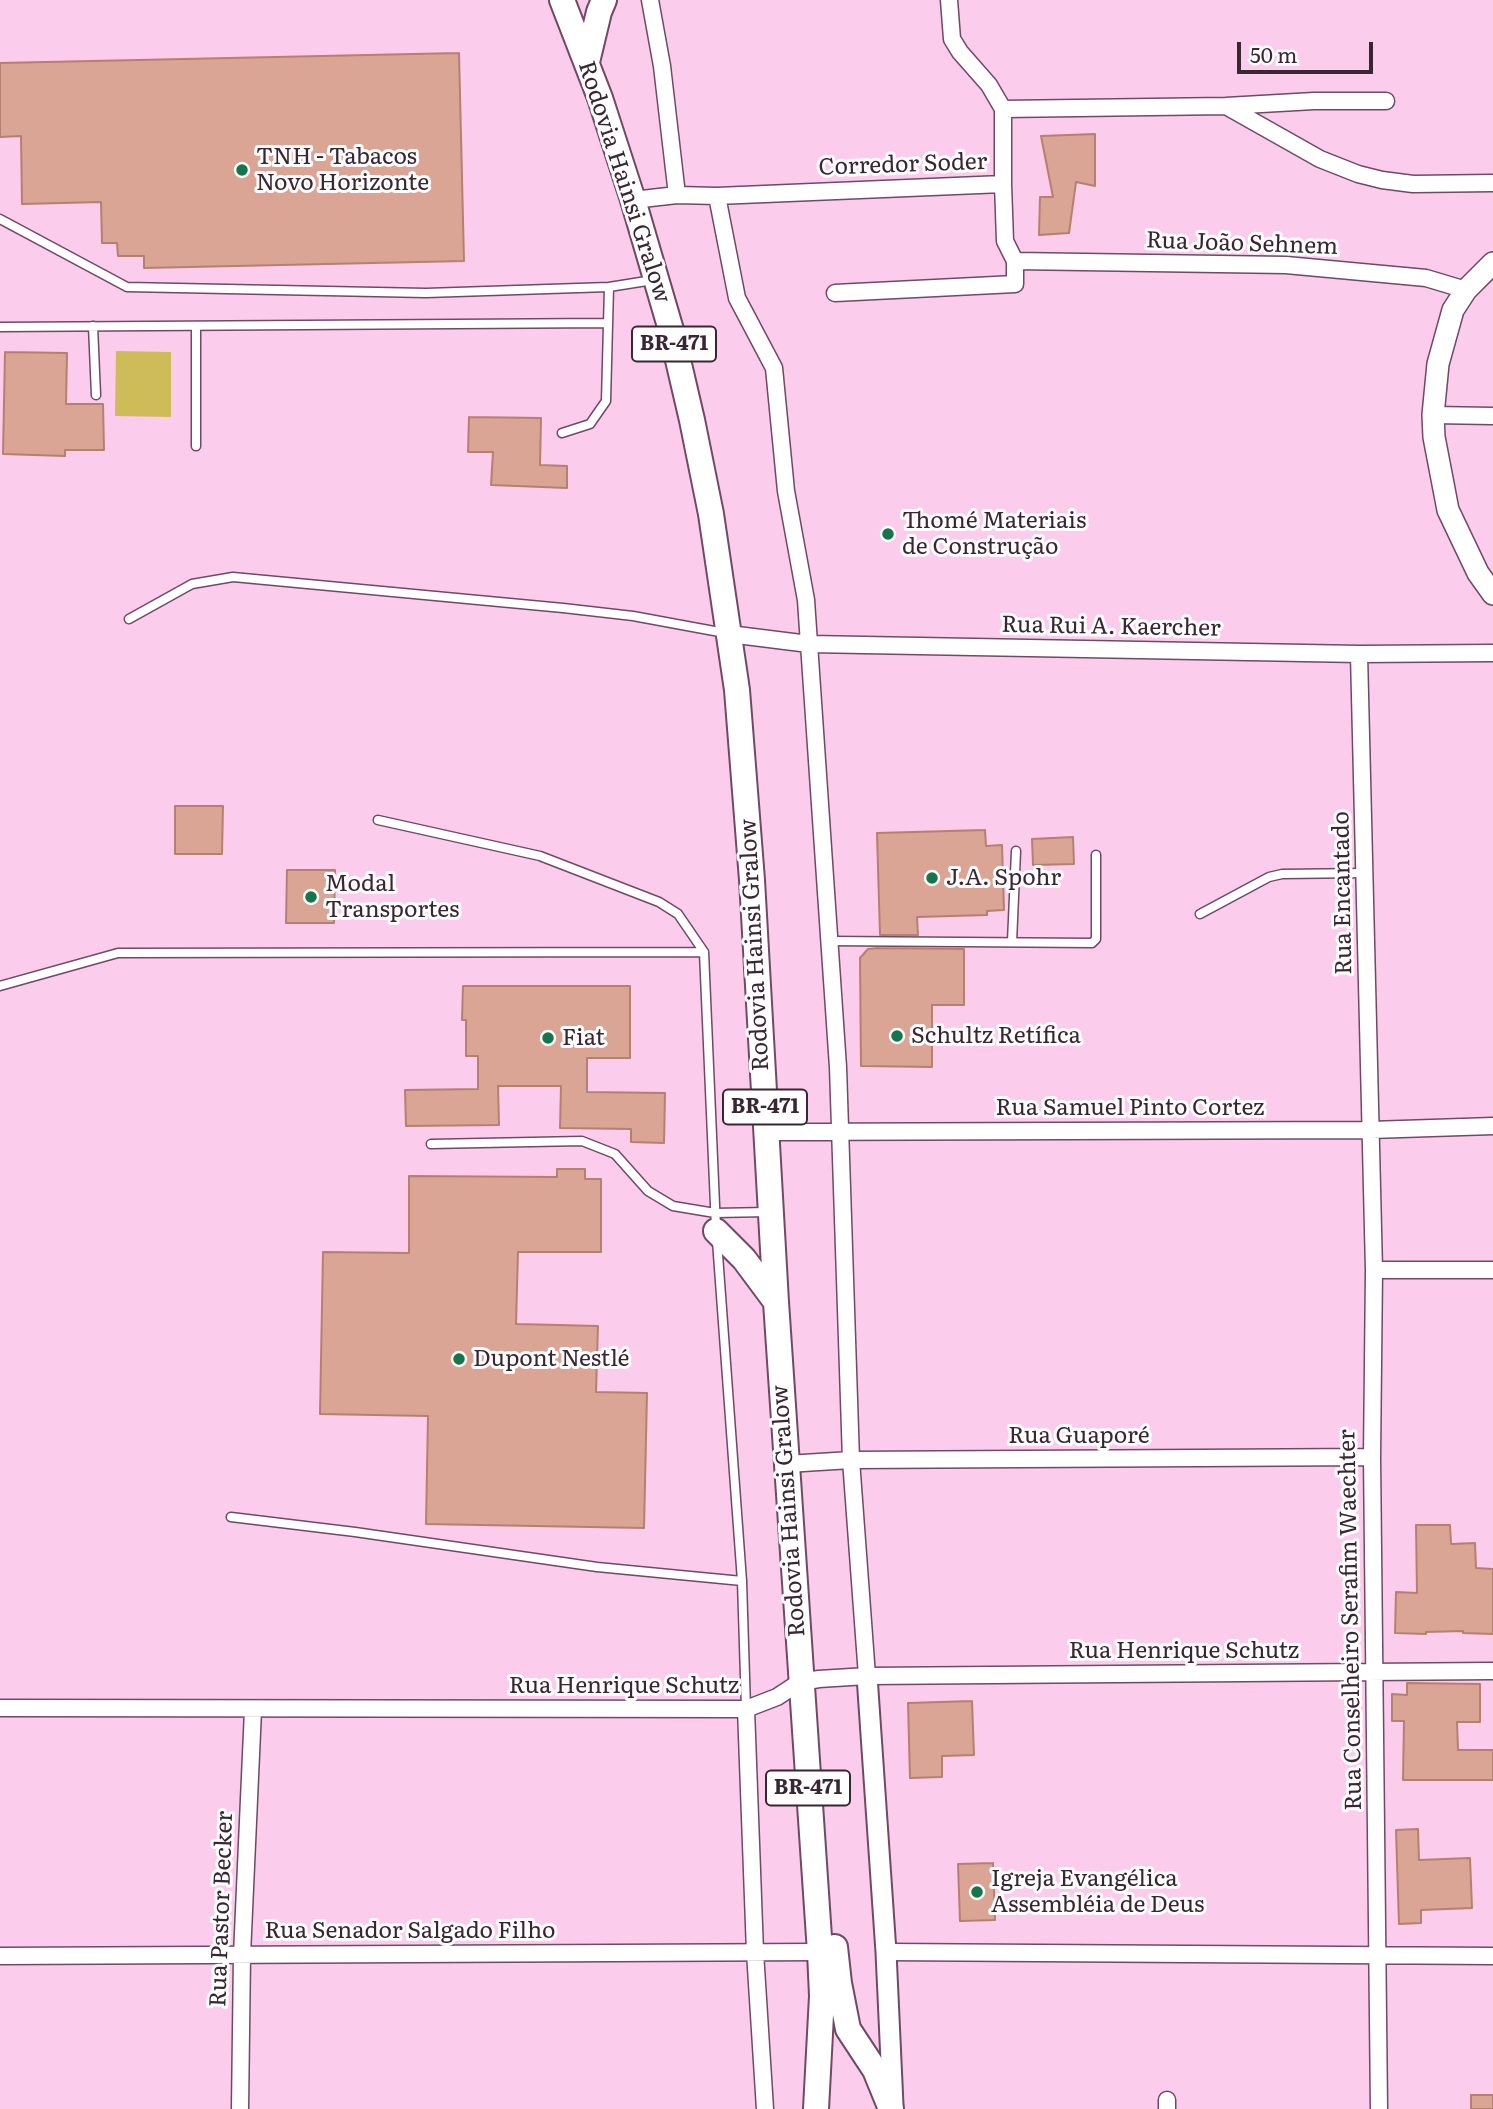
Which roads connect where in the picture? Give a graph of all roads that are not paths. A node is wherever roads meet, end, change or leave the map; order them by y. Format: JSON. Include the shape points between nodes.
{"nodes":[{"id":1,"x":562,"y":0,"type":"edge"},
{"id":2,"x":604,"y":0,"type":"edge"},
{"id":3,"x":650,"y":0,"type":"edge"},
{"id":4,"x":949,"y":0,"type":"edge"},
{"id":5,"x":587,"y":62,"type":"junction"},
{"id":6,"x":1386,"y":101,"type":"dead end"},
{"id":7,"x":1226,"y":106,"type":"junction"},
{"id":8,"x":1003,"y":108,"type":"junction"},
{"id":9,"x":1493,"y":183,"type":"edge"},
{"id":10,"x":1003,"y":184,"type":"junction"},
{"id":11,"x":677,"y":195,"type":"junction"},
{"id":12,"x":717,"y":196,"type":"junction"},
{"id":13,"x":633,"y":200,"type":"junction"},
{"id":14,"x":0,"y":219,"type":"edge"},
{"id":15,"x":1015,"y":261,"type":"junction"},
{"id":16,"x":1493,"y":263,"type":"edge"},
{"id":17,"x":656,"y":279,"type":"junction"},
{"id":18,"x":609,"y":288,"type":"junction"},
{"id":19,"x":1466,"y":290,"type":"junction"},
{"id":20,"x":835,"y":293,"type":"dead end"},
{"id":21,"x":608,"y":323,"type":"junction"},
{"id":22,"x":196,"y":326,"type":"junction"},
{"id":23,"x":0,"y":327,"type":"edge"},
{"id":24,"x":93,"y":327,"type":"junction"},
{"id":25,"x":96,"y":395,"type":"dead end"},
{"id":26,"x":1433,"y":415,"type":"junction"},
{"id":27,"x":1493,"y":416,"type":"edge"},
{"id":28,"x":562,"y":433,"type":"dead end"},
{"id":29,"x":196,"y":446,"type":"dead end"},
{"id":30,"x":1493,"y":594,"type":"edge"},
{"id":31,"x":129,"y":619,"type":"dead end"},
{"id":32,"x":729,"y":634,"type":"junction"},
{"id":33,"x":809,"y":643,"type":"junction"},
{"id":34,"x":1493,"y":653,"type":"edge"},
{"id":35,"x":1359,"y":654,"type":"junction"},
{"id":36,"x":378,"y":820,"type":"dead end"},
{"id":37,"x":1016,"y":850,"type":"dead end"},
{"id":38,"x":1096,"y":855,"type":"dead end"},
{"id":39,"x":1365,"y":873,"type":"junction"},
{"id":40,"x":1200,"y":914,"type":"dead end"},
{"id":41,"x":829,"y":941,"type":"junction"},
{"id":42,"x":1012,"y":942,"type":"junction"},
{"id":43,"x":704,"y":952,"type":"junction"},
{"id":44,"x":0,"y":986,"type":"edge"},
{"id":45,"x":1493,"y":1126,"type":"edge"},
{"id":46,"x":1371,"y":1130,"type":"junction"},
{"id":47,"x":766,"y":1132,"type":"junction"},
{"id":48,"x":839,"y":1132,"type":"junction"},
{"id":49,"x":431,"y":1144,"type":"dead end"},
{"id":50,"x":772,"y":1212,"type":"junction"},
{"id":51,"x":715,"y":1222,"type":"junction"},
{"id":52,"x":1374,"y":1270,"type":"junction"},
{"id":53,"x":1493,"y":1270,"type":"edge"},
{"id":54,"x":776,"y":1302,"type":"junction"},
{"id":55,"x":1372,"y":1457,"type":"junction"},
{"id":56,"x":851,"y":1460,"type":"junction"},
{"id":57,"x":787,"y":1464,"type":"junction"},
{"id":58,"x":232,"y":1517,"type":"dead end"},
{"id":59,"x":742,"y":1581,"type":"junction"},
{"id":60,"x":1493,"y":1671,"type":"edge"},
{"id":61,"x":1374,"y":1672,"type":"junction"},
{"id":62,"x":867,"y":1676,"type":"junction"},
{"id":63,"x":800,"y":1682,"type":"junction"},
{"id":64,"x":0,"y":1708,"type":"edge"},
{"id":65,"x":253,"y":1710,"type":"junction"},
{"id":66,"x":746,"y":1710,"type":"junction"},
{"id":67,"x":811,"y":1832,"type":"junction"},
{"id":68,"x":755,"y":1952,"type":"junction"},
{"id":69,"x":820,"y":1952,"type":"junction"},
{"id":70,"x":886,"y":1952,"type":"junction"},
{"id":71,"x":242,"y":1955,"type":"junction"},
{"id":72,"x":1378,"y":1955,"type":"junction"},
{"id":73,"x":0,"y":1956,"type":"edge"},
{"id":74,"x":1493,"y":1956,"type":"edge"},
{"id":75,"x":822,"y":1996,"type":"junction"},
{"id":76,"x":240,"y":2109,"type":"edge"},
{"id":77,"x":765,"y":2109,"type":"edge"},
{"id":78,"x":816,"y":2109,"type":"edge"},
{"id":79,"x":830,"y":2109,"type":"edge"},
{"id":80,"x":892,"y":2109,"type":"edge"},
{"id":81,"x":1379,"y":2109,"type":"edge"}],
"edges":[{"from":1,"to":5,"type":"main road","name":"Rodovia Hainsi Gralow","number":"BR-471"},
{"from":2,"to":5,"type":"main road"},
{"from":3,"to":11,"type":"street"},
{"from":4,"to":8,"type":"street","via":[[952,39]]},
{"from":5,"to":13,"type":"main road","name":"Rodovia Hainsi Gralow","number":"BR-471"},
{"from":6,"to":7,"type":"street"},
{"from":7,"to":8,"type":"street"},
{"from":7,"to":9,"type":"street","via":[[1320,159],[1358,174],[1412,184]]},
{"from":8,"to":10,"type":"street","name":"Corredor Soder"},
{"from":10,"to":12,"type":"street","name":"Corredor Soder"},
{"from":10,"to":15,"type":"street","via":[[1005,241]]},
{"from":11,"to":12,"type":"street","name":"Corredor Soder"},
{"from":11,"to":13,"type":"street","name":"Corredor Soder"},
{"from":12,"to":33,"type":"street","via":[[737,298],[774,368],[786,491]]},
{"from":13,"to":17,"type":"main road","name":"Rodovia Hainsi Gralow","number":"BR-471"},
{"from":14,"to":18,"type":"lane","via":[[127,287],[426,293]]},
{"from":15,"to":19,"type":"street","name":"Rua João Sehnem","via":[[1286,264],[1426,278]]},
{"from":15,"to":20,"type":"street","via":[[1015,284]]},
{"from":16,"to":19,"type":"main road"},
{"from":17,"to":18,"type":"lane"},
{"from":17,"to":32,"type":"main road","name":"Rodovia Hainsi Gralow","number":"BR-471","via":[[692,419]]},
{"from":18,"to":21,"type":"lane"},
{"from":19,"to":26,"type":"main road","via":[[1453,310],[1438,364]]},
{"from":21,"to":22,"type":"lane"},
{"from":21,"to":28,"type":"lane","via":[[606,401],[590,424]]},
{"from":22,"to":24,"type":"lane"},
{"from":22,"to":29,"type":"lane"},
{"from":23,"to":24,"type":"lane"},
{"from":24,"to":25,"type":"lane"},
{"from":26,"to":27,"type":"street"},
{"from":26,"to":30,"type":"main road","via":[[1448,510]]},
{"from":31,"to":32,"type":"lane","via":[[192,584],[233,577],[633,616]]},
{"from":32,"to":33,"type":"street","name":"Rua Rui A. Kaercher"},
{"from":32,"to":47,"type":"main road","name":"Rodovia Hainsi Gralow","number":"BR-471","via":[[747,806]]},
{"from":33,"to":35,"type":"street","name":"Rua Rui A. Kaercher"},
{"from":33,"to":41,"type":"street"},
{"from":34,"to":35,"type":"street","name":"Rua Rui A. Kaercher"},
{"from":35,"to":39,"type":"street","name":"Rua Encantado"},
{"from":36,"to":43,"type":"lane","via":[[540,856],[659,902],[678,914]]},
{"from":37,"to":42,"type":"lane"},
{"from":38,"to":42,"type":"lane","via":[[1096,939],[1092,943]]},
{"from":39,"to":40,"type":"lane","via":[[1269,877]]},
{"from":39,"to":46,"type":"street","name":"Rua Encantado"},
{"from":41,"to":42,"type":"lane"},
{"from":41,"to":48,"type":"street"},
{"from":43,"to":44,"type":"lane","via":[[118,953]]},
{"from":43,"to":51,"type":"lane"},
{"from":45,"to":46,"type":"street","name":"Rua Samuel Pinto Cortez"},
{"from":46,"to":48,"type":"street","name":"Rua Samuel Pinto Cortez"},
{"from":46,"to":52,"type":"street","name":"Rua Conselheiro Serafim Waechter"},
{"from":47,"to":48,"type":"street","name":"Rua Samuel Pinto Cortez"},
{"from":47,"to":50,"type":"main road","name":"Rodovia Hainsi Gralow","number":"BR-471"},
{"from":48,"to":56,"type":"street"},
{"from":49,"to":51,"type":"lane","via":[[582,1141],[615,1154],[648,1191]]},
{"from":50,"to":51,"type":"lane"},
{"from":50,"to":54,"type":"main road","name":"Rodovia Hainsi Gralow","number":"BR-471"},
{"from":51,"to":54,"type":"main road"},
{"from":51,"to":59,"type":"lane"},
{"from":52,"to":53,"type":"street"},
{"from":52,"to":55,"type":"street","name":"Rua Conselheiro Serafim Waechter"},
{"from":54,"to":57,"type":"main road","name":"Rodovia Hainsi Gralow","number":"BR-471"},
{"from":55,"to":56,"type":"street","name":"Rua Guaporé"},
{"from":55,"to":61,"type":"street","name":"Rua Conselheiro Serafim Waechter"},
{"from":56,"to":57,"type":"street","name":"Rua Guaporé"},
{"from":56,"to":62,"type":"street"},
{"from":57,"to":63,"type":"main road","name":"Rodovia Hainsi Gralow","number":"BR-471"},
{"from":58,"to":59,"type":"lane","via":[[597,1567]]},
{"from":59,"to":66,"type":"lane"},
{"from":60,"to":61,"type":"street","name":"Rua Henrique Schutz"},
{"from":61,"to":62,"type":"street","name":"Rua Henrique Schutz"},
{"from":61,"to":72,"type":"street","name":"Rua Conselheiro Serafim Waechter"},
{"from":62,"to":63,"type":"street","name":"Rua Henrique Schutz"},
{"from":62,"to":70,"type":"street"},
{"from":63,"to":66,"type":"street","name":"Rua Henrique Schutz"},
{"from":63,"to":67,"type":"main road","name":"Rodovia Hainsi Gralow","number":"BR-471"},
{"from":64,"to":65,"type":"street","name":"Rua Henrique Schutz"},
{"from":65,"to":66,"type":"street","name":"Rua Henrique Schutz"},
{"from":65,"to":71,"type":"street","name":"Rua Pastor Becker"},
{"from":66,"to":68,"type":"street"},
{"from":67,"to":69,"type":"main road","name":"Rodovia Hainsi Gralow","number":"BR-471"},
{"from":67,"to":80,"type":"main road","via":[[824,1868],[848,2029],[875,2070]]},
{"from":68,"to":69,"type":"street","name":"Rua Senador Salgado Filho"},
{"from":68,"to":71,"type":"street","name":"Rua Senador Salgado Filho"},
{"from":68,"to":77,"type":"street"},
{"from":69,"to":75,"type":"main road","name":"Rodovia Hainsi Gralow","number":"BR-471"},
{"from":70,"to":72,"type":"street"},
{"from":70,"to":80,"type":"street"},
{"from":71,"to":73,"type":"street","name":"Rua Senador Salgado Filho"},
{"from":71,"to":76,"type":"street","name":"Rua Pastor Becker"},
{"from":72,"to":74,"type":"street"},
{"from":72,"to":81,"type":"street","name":"Rua Conselheiro Serafim Waechter"},
{"from":75,"to":78,"type":"main road","name":"Rodovia Hainsi Gralow","number":"BR-471"},
{"from":75,"to":79,"type":"main road","name":"Rodovia Hainsi Gralow","number":"BR-471"}]}
